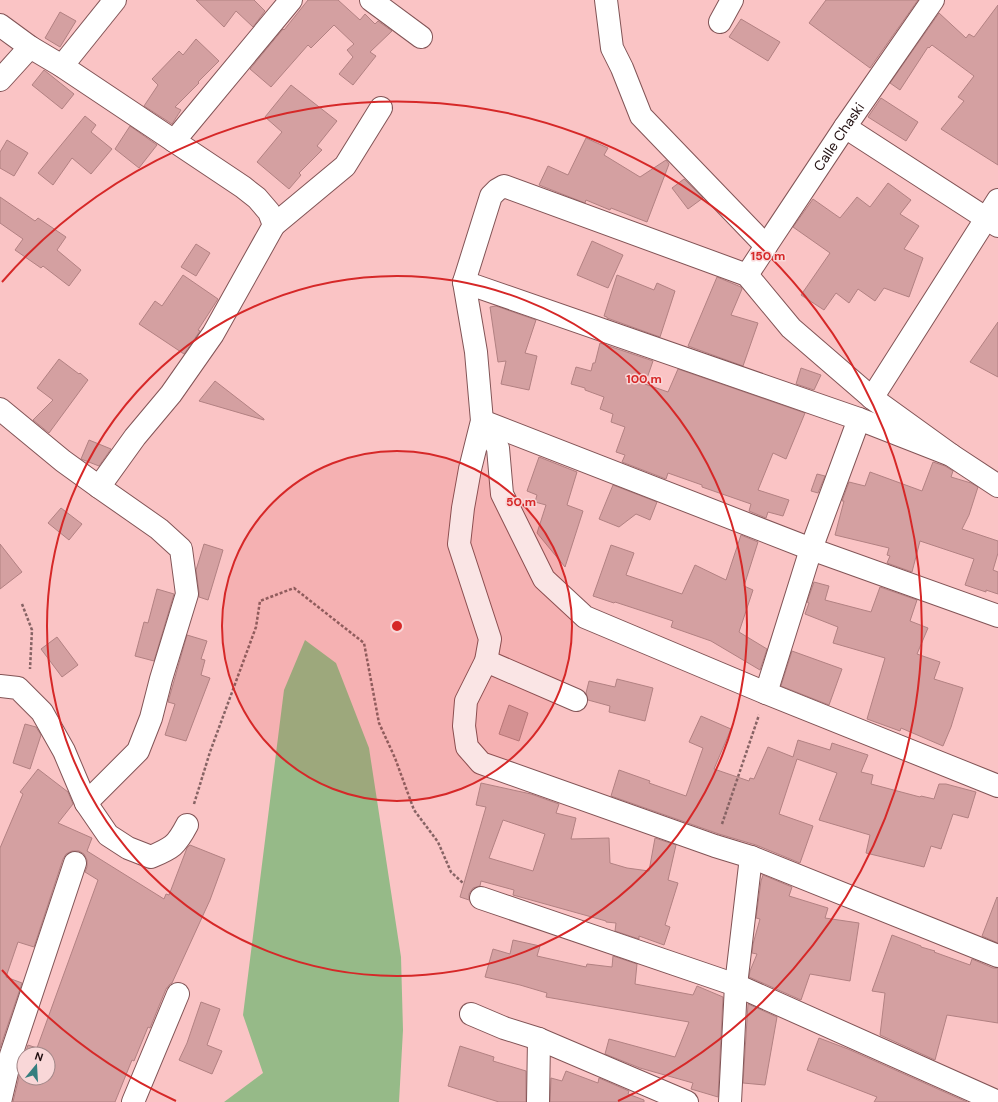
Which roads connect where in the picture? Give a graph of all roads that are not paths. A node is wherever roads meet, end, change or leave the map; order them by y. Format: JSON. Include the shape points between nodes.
{"nodes":[{"id":1,"x":115,"y":0,"type":"edge"},
{"id":2,"x":291,"y":0,"type":"edge"},
{"id":3,"x":371,"y":0,"type":"edge"},
{"id":4,"x":606,"y":0,"type":"edge"},
{"id":5,"x":732,"y":0,"type":"edge"},
{"id":6,"x":933,"y":0,"type":"edge"},
{"id":7,"x":720,"y":22,"type":"dead end"},
{"id":8,"x":0,"y":25,"type":"edge"},
{"id":9,"x":421,"y":37,"type":"dead end"},
{"id":10,"x":30,"y":47,"type":"junction"},
{"id":11,"x":62,"y":66,"type":"junction"},
{"id":12,"x":0,"y":80,"type":"edge"},
{"id":13,"x":381,"y":108,"type":"dead end"},
{"id":14,"x":845,"y":127,"type":"junction"},
{"id":15,"x":174,"y":141,"type":"junction"},
{"id":16,"x":998,"y":200,"type":"edge"},
{"id":17,"x":992,"y":222,"type":"edge"},
{"id":18,"x":274,"y":226,"type":"junction"},
{"id":19,"x":766,"y":246,"type":"junction"},
{"id":20,"x":747,"y":275,"type":"junction"},
{"id":21,"x":464,"y":282,"type":"junction"},
{"id":22,"x":872,"y":398,"type":"junction"},
{"id":23,"x":0,"y":409,"type":"edge"},
{"id":24,"x":859,"y":419,"type":"junction"},
{"id":25,"x":482,"y":421,"type":"junction"},
{"id":26,"x":951,"y":455,"type":"junction"},
{"id":27,"x":998,"y":486,"type":"edge"},
{"id":28,"x":99,"y":487,"type":"junction"},
{"id":29,"x":812,"y":549,"type":"junction"},
{"id":30,"x":998,"y":616,"type":"edge"},
{"id":31,"x":486,"y":661,"type":"junction"},
{"id":32,"x":9,"y":687,"type":"edge"},
{"id":33,"x":766,"y":693,"type":"junction"},
{"id":34,"x":576,"y":700,"type":"dead end"},
{"id":35,"x":998,"y":786,"type":"edge"},
{"id":36,"x":86,"y":803,"type":"junction"},
{"id":37,"x":187,"y":825,"type":"road end"},
{"id":38,"x":751,"y":857,"type":"junction"},
{"id":39,"x":75,"y":863,"type":"dead end"},
{"id":40,"x":481,"y":898,"type":"road end"},
{"id":41,"x":998,"y":956,"type":"edge"},
{"id":42,"x":736,"y":984,"type":"junction"},
{"id":43,"x":178,"y":994,"type":"dead end"},
{"id":44,"x":471,"y":1014,"type":"dead end"},
{"id":45,"x":539,"y":1039,"type":"junction"},
{"id":46,"x":0,"y":1102,"type":"edge"},
{"id":47,"x":133,"y":1102,"type":"edge"},
{"id":48,"x":538,"y":1102,"type":"edge"},
{"id":49,"x":687,"y":1102,"type":"edge"},
{"id":50,"x":730,"y":1102,"type":"edge"},
{"id":51,"x":998,"y":1102,"type":"edge"}],
"edges":[{"from":1,"to":11,"type":"street"},
{"from":2,"to":15,"type":"street"},
{"from":3,"to":9,"type":"street"},
{"from":4,"to":19,"type":"street","via":[[612,48],[641,116]]},
{"from":5,"to":7,"type":"street"},
{"from":6,"to":14,"type":"street","name":"Calle Chaski"},
{"from":8,"to":10,"type":"street"},
{"from":10,"to":11,"type":"street"},
{"from":10,"to":12,"type":"street"},
{"from":11,"to":15,"type":"street"},
{"from":13,"to":18,"type":"street","via":[[345,166]]},
{"from":14,"to":17,"type":"street"},
{"from":14,"to":19,"type":"street","name":"Calle Chaski"},
{"from":15,"to":18,"type":"street","via":[[257,198],[269,212]]},
{"from":16,"to":17,"type":"street"},
{"from":17,"to":22,"type":"street"},
{"from":18,"to":28,"type":"street","via":[[213,334],[171,394],[135,437]]},
{"from":19,"to":20,"type":"street","name":"Calle Chaski"},
{"from":20,"to":21,"type":"street","via":[[504,186],[490,196]]},
{"from":20,"to":22,"type":"street","via":[[791,328]]},
{"from":21,"to":24,"type":"street"},
{"from":21,"to":25,"type":"street","via":[[476,352]]},
{"from":22,"to":26,"type":"street"},
{"from":23,"to":28,"type":"street"},
{"from":24,"to":26,"type":"street"},
{"from":24,"to":29,"type":"street"},
{"from":25,"to":29,"type":"street"},
{"from":25,"to":31,"type":"street","via":[[470,469],[459,544],[490,639]]},
{"from":25,"to":33,"type":"street","via":[[498,448],[502,494],[544,579],[585,617]]},
{"from":26,"to":27,"type":"street"},
{"from":28,"to":36,"type":"street","via":[[159,529],[181,549],[187,594],[151,718],[138,751]]},
{"from":29,"to":30,"type":"street"},
{"from":29,"to":33,"type":"street"},
{"from":31,"to":34,"type":"street"},
{"from":31,"to":38,"type":"street","via":[[466,701],[464,726],[467,747],[481,763]]},
{"from":32,"to":36,"type":"street","via":[[42,712],[64,751]]},
{"from":33,"to":35,"type":"street"},
{"from":36,"to":37,"type":"street","via":[[108,835],[128,848],[151,857],[169,849],[180,839]]},
{"from":38,"to":41,"type":"street"},
{"from":38,"to":42,"type":"street"},
{"from":39,"to":46,"type":"street","via":[[11,1055]]},
{"from":40,"to":42,"type":"street"},
{"from":42,"to":50,"type":"street"},
{"from":42,"to":51,"type":"street"},
{"from":43,"to":47,"type":"street"},
{"from":44,"to":45,"type":"street"},
{"from":45,"to":48,"type":"street"},
{"from":45,"to":49,"type":"street"}]}
